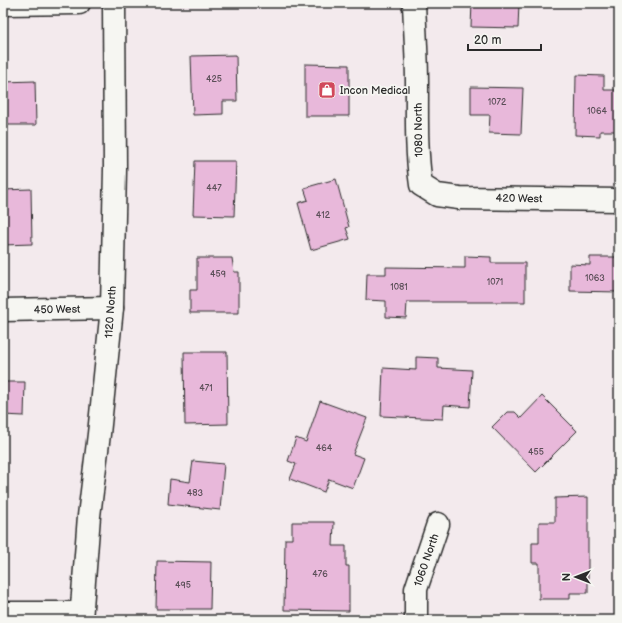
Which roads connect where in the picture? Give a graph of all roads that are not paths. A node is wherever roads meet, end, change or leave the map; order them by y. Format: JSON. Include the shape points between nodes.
{"nodes":[{"id":1,"x":79,"y":3,"type":"edge"},
{"id":2,"x":114,"y":3,"type":"edge"},
{"id":3,"x":414,"y":3,"type":"edge"},
{"id":4,"x":3,"y":4,"type":"edge"},
{"id":5,"x":421,"y":185,"type":"joint"},
{"id":6,"x":619,"y":200,"type":"edge"},
{"id":7,"x":112,"y":308,"type":"junction"},
{"id":8,"x":3,"y":310,"type":"edge"},
{"id":9,"x":438,"y":524,"type":"dead end"},
{"id":10,"x":3,"y":613,"type":"edge"},
{"id":11,"x":81,"y":616,"type":"edge"},
{"id":12,"x":416,"y":620,"type":"edge"}],
"edges":[{"from":1,"to":4,"type":"street"},
{"from":2,"to":7,"type":"street","name":"1120 North","via":[[115,169]]},
{"from":3,"to":5,"type":"street","name":"1080 North","via":[[417,145]]},
{"from":5,"to":6,"type":"street","name":"420 West","via":[[437,195],[459,198]]},
{"from":7,"to":8,"type":"street","name":"450 West"},
{"from":7,"to":11,"type":"street","name":"1120 North","via":[[88,516]]},
{"from":9,"to":12,"type":"street","name":"1060 North","via":[[416,589]]},
{"from":10,"to":11,"type":"street"}]}
